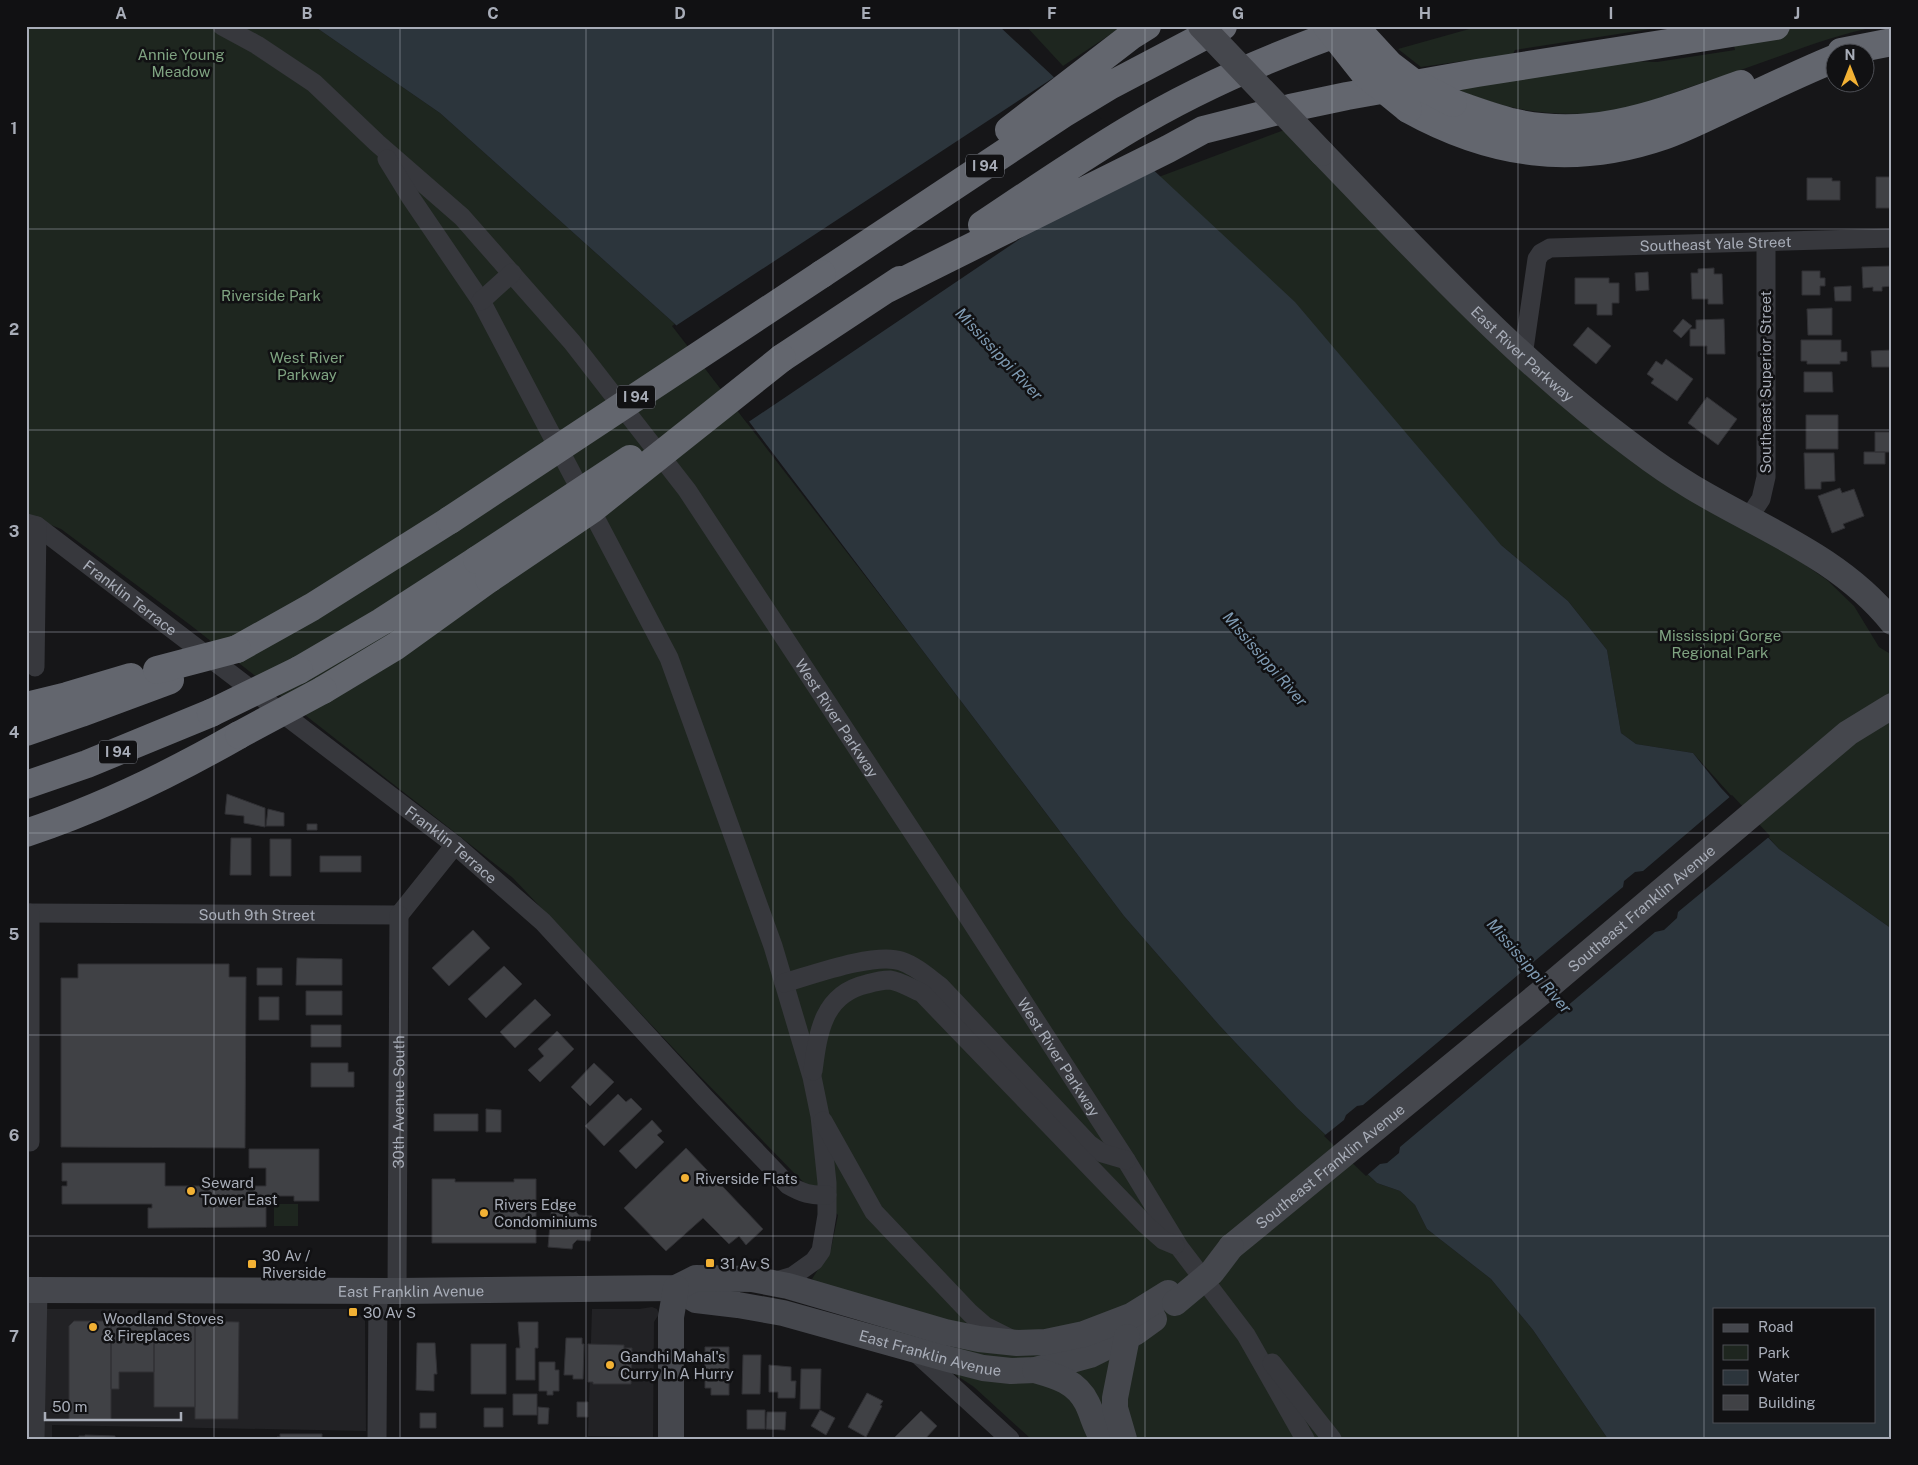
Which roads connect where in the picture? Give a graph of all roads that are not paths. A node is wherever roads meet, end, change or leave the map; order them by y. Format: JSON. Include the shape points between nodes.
{"nodes":[{"id":1,"x":222,"y":26,"type":"edge"},
{"id":2,"x":1201,"y":26,"type":"edge"},
{"id":3,"x":1223,"y":26,"type":"edge"},
{"id":4,"x":1327,"y":26,"type":"edge"},
{"id":5,"x":1355,"y":26,"type":"edge"},
{"id":6,"x":1776,"y":26,"type":"edge"},
{"id":7,"x":1139,"y":31,"type":"edge"},
{"id":8,"x":1892,"y":42,"type":"edge"},
{"id":9,"x":1876,"y":46,"type":"edge"},
{"id":10,"x":1826,"y":58,"type":"edge"},
{"id":11,"x":1826,"y":61,"type":"edge"},
{"id":12,"x":377,"y":143,"type":"junction"},
{"id":13,"x":1892,"y":238,"type":"edge"},
{"id":14,"x":1766,"y":243,"type":"junction"},
{"id":15,"x":512,"y":272,"type":"junction"},
{"id":16,"x":822,"y":274,"type":"junction"},
{"id":17,"x":885,"y":290,"type":"junction"},
{"id":18,"x":481,"y":300,"type":"junction"},
{"id":19,"x":1522,"y":356,"type":"junction"},
{"id":20,"x":1749,"y":517,"type":"junction"},
{"id":21,"x":32,"y":524,"type":"edge"},
{"id":22,"x":483,"y":569,"type":"junction"},
{"id":23,"x":1892,"y":622,"type":"edge"},
{"id":24,"x":34,"y":667,"type":"dead end"},
{"id":25,"x":163,"y":675,"type":"junction"},
{"id":26,"x":26,"y":706,"type":"edge"},
{"id":27,"x":1892,"y":706,"type":"edge"},
{"id":28,"x":26,"y":732,"type":"edge"},
{"id":29,"x":26,"y":786,"type":"edge"},
{"id":30,"x":26,"y":833,"type":"edge"},
{"id":31,"x":455,"y":845,"type":"junction"},
{"id":32,"x":28,"y":913,"type":"edge"},
{"id":33,"x":399,"y":915,"type":"junction"},
{"id":34,"x":784,"y":983,"type":"junction"},
{"id":35,"x":812,"y":1077,"type":"junction"},
{"id":36,"x":820,"y":1116,"type":"junction"},
{"id":37,"x":30,"y":1142,"type":"dead end"},
{"id":38,"x":1126,"y":1160,"type":"junction"},
{"id":39,"x":827,"y":1195,"type":"junction"},
{"id":40,"x":1179,"y":1247,"type":"junction"},
{"id":41,"x":772,"y":1283,"type":"junction"},
{"id":42,"x":29,"y":1285,"type":"edge"},
{"id":43,"x":676,"y":1288,"type":"junction"},
{"id":44,"x":388,"y":1291,"type":"junction"},
{"id":45,"x":1171,"y":1298,"type":"junction"},
{"id":46,"x":1246,"y":1335,"type":"junction"},
{"id":47,"x":1127,"y":1337,"type":"junction"},
{"id":48,"x":1017,"y":1343,"type":"junction"},
{"id":49,"x":911,"y":1348,"type":"junction"},
{"id":50,"x":1035,"y":1370,"type":"junction"},
{"id":51,"x":35,"y":1439,"type":"edge"},
{"id":52,"x":377,"y":1439,"type":"edge"},
{"id":53,"x":671,"y":1439,"type":"edge"},
{"id":54,"x":1010,"y":1439,"type":"edge"},
{"id":55,"x":1103,"y":1439,"type":"edge"},
{"id":56,"x":1124,"y":1439,"type":"edge"},
{"id":57,"x":1305,"y":1439,"type":"edge"},
{"id":58,"x":1332,"y":1439,"type":"edge"}],
"edges":[{"from":1,"to":12,"type":"street","name":"West River Parkway","via":[[314,83]]},
{"from":2,"to":19,"type":"street","name":"East River Parkway","bridge":true},
{"from":3,"to":16,"type":"highway","number":"I 94","via":[[1063,114]]},
{"from":4,"to":11,"type":"highway","bridge":true,"via":[[1365,74],[1408,109],[1468,138],[1513,149],[1554,154],[1595,152],[1665,135]]},
{"from":5,"to":10,"type":"highway","bridge":true,"via":[[1397,70],[1453,103],[1495,118],[1552,128],[1627,122],[1767,74]]},
{"from":5,"to":17,"type":"highway","number":"I 94","via":[[1270,58],[1129,129]]},
{"from":6,"to":17,"type":"highway","via":[[1347,96],[1203,130]]},
{"from":7,"to":16,"type":"highway"},
{"from":8,"to":9,"type":"highway"},
{"from":12,"to":15,"type":"street","name":"West River Parkway","via":[[462,218]]},
{"from":12,"to":18,"type":"street","name":"West River Parkway"},
{"from":13,"to":14,"type":"street","name":"Southeast Yale Street"},
{"from":14,"to":19,"type":"street","name":"Southeast Yale Street","via":[[1550,248],[1537,260]]},
{"from":14,"to":20,"type":"street","name":"Southeast Superior Street","via":[[1766,477],[1761,499]]},
{"from":15,"to":18,"type":"street"},
{"from":15,"to":38,"type":"street","name":"West River Parkway","via":[[572,342],[686,490]]},
{"from":16,"to":25,"type":"highway","number":"I 94","bridge":true,"via":[[358,579],[248,644]]},
{"from":17,"to":22,"type":"highway","number":"I 94","bridge":true,"via":[[782,358]]},
{"from":18,"to":34,"type":"street","name":"West River Parkway","via":[[669,658]]},
{"from":19,"to":20,"type":"street","name":"East River Parkway","via":[[1640,452],[1692,487]]},
{"from":20,"to":23,"type":"street","name":"East River Parkway","via":[[1833,569]]},
{"from":21,"to":24,"type":"street"},
{"from":21,"to":31,"type":"street","name":"Franklin Terrace"},
{"from":22,"to":29,"type":"highway","number":"I 94","bridge":true,"via":[[381,622],[299,670],[211,713]]},
{"from":22,"to":30,"type":"highway","bridge":true,"via":[[396,646],[324,690],[132,791]]},
{"from":25,"to":26,"type":"highway"},
{"from":25,"to":28,"type":"highway","via":[[81,713]]},
{"from":27,"to":45,"type":"street","name":"Southeast Franklin Avenue","bridge":true,"via":[[1848,733],[1548,987],[1231,1247],[1212,1272]]},
{"from":31,"to":33,"type":"street"},
{"from":31,"to":39,"type":"street","name":"Franklin Terrace","via":[[543,922],[788,1185],[807,1195]]},
{"from":32,"to":33,"type":"street","name":"South 9th Street"},
{"from":32,"to":37,"type":"street"},
{"from":33,"to":44,"type":"street","name":"30th Avenue South"},
{"from":34,"to":35,"type":"street","name":"West River Parkway"},
{"from":34,"to":38,"type":"street","via":[[876,959],[900,960],[940,986],[1089,1144],[1102,1153]]},
{"from":35,"to":36,"type":"street","name":"West River Parkway"},
{"from":35,"to":40,"type":"street","via":[[820,1026],[834,1002],[859,986],[892,980],[922,994],[1145,1224],[1163,1240]]},
{"from":36,"to":39,"type":"street","name":"West River Parkway"},
{"from":36,"to":48,"type":"street","name":"West River Parkway","via":[[874,1212],[970,1313],[985,1326]]},
{"from":38,"to":40,"type":"street","name":"West River Parkway"},
{"from":39,"to":41,"type":"street","name":"West River Parkway","via":[[822,1251],[806,1268]]},
{"from":40,"to":46,"type":"street","name":"West River Parkway"},
{"from":41,"to":43,"type":"street","name":"East Franklin Avenue","via":[[696,1278]]},
{"from":41,"to":48,"type":"street","name":"East Franklin Avenue","via":[[945,1332]]},
{"from":42,"to":44,"type":"street","name":"East Franklin Avenue"},
{"from":42,"to":51,"type":"street"},
{"from":43,"to":44,"type":"street","name":"East Franklin Avenue"},
{"from":43,"to":49,"type":"street","name":"East Franklin Avenue","via":[[696,1300],[783,1313]]},
{"from":43,"to":53,"type":"street","via":[[671,1318]]},
{"from":44,"to":52,"type":"street","name":"30th Avenue South"},
{"from":45,"to":47,"type":"street","name":"East Franklin Avenue"},
{"from":45,"to":48,"type":"street","name":"East Franklin Avenue","via":[[1084,1334],[1046,1342]]},
{"from":46,"to":57,"type":"street","name":"West River Parkway"},
{"from":46,"to":58,"type":"street","name":"West River Parkway","via":[[1266,1355]]},
{"from":47,"to":50,"type":"street","name":"East Franklin Avenue","via":[[1090,1355]]},
{"from":47,"to":56,"type":"street","via":[[1115,1398]]},
{"from":49,"to":50,"type":"street","name":"East Franklin Avenue","via":[[983,1368]]},
{"from":49,"to":54,"type":"street"},
{"from":50,"to":55,"type":"street","via":[[1060,1377],[1080,1392]]}]}
